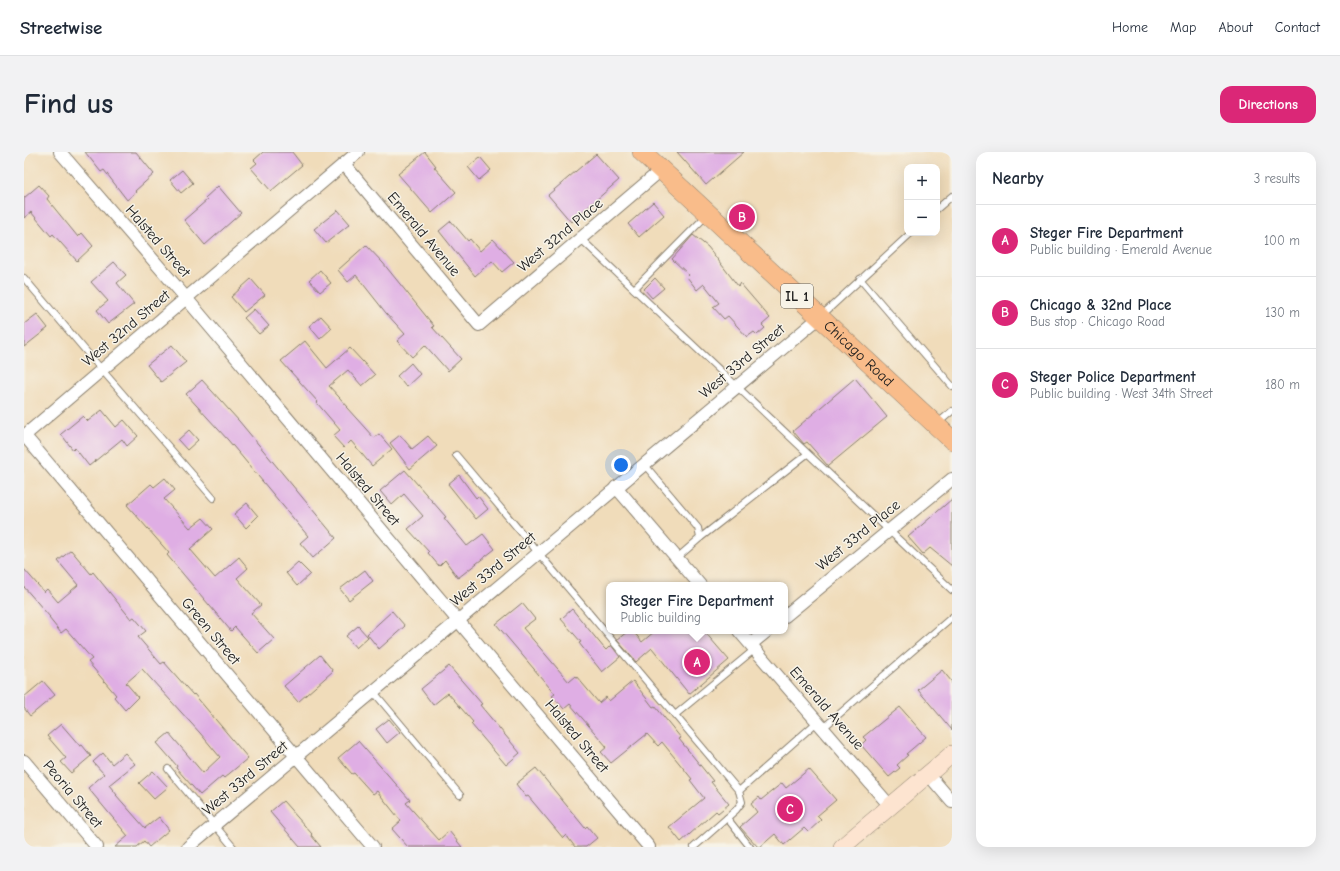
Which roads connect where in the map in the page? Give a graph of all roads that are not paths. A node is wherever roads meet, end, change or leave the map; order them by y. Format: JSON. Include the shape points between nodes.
{"nodes":[{"id":1,"x":60,"y":152,"type":"edge"},
{"id":2,"x":358,"y":152,"type":"edge"},
{"id":3,"x":642,"y":152,"type":"edge"},
{"id":4,"x":344,"y":164,"type":"junction"},
{"id":5,"x":661,"y":170,"type":"junction"},
{"id":6,"x":952,"y":196,"type":"edge"},
{"id":7,"x":940,"y":206,"type":"edge"},
{"id":8,"x":708,"y":214,"type":"junction"},
{"id":9,"x":908,"y":236,"type":"edge"},
{"id":10,"x":580,"y":239,"type":"junction"},
{"id":11,"x":24,"y":278,"type":"edge"},
{"id":12,"x":860,"y":279,"type":"junction"},
{"id":13,"x":634,"y":289,"type":"junction"},
{"id":14,"x":186,"y":298,"type":"junction"},
{"id":15,"x":820,"y":317,"type":"junction"},
{"id":16,"x":479,"y":325,"type":"joint"},
{"id":17,"x":102,"y":370,"type":"junction"},
{"id":18,"x":952,"y":386,"type":"edge"},
{"id":19,"x":736,"y":387,"type":"junction"},
{"id":20,"x":952,"y":411,"type":"edge"},
{"id":21,"x":936,"y":425,"type":"junction"},
{"id":22,"x":24,"y":436,"type":"edge"},
{"id":23,"x":952,"y":440,"type":"edge"},
{"id":24,"x":807,"y":454,"type":"junction"},
{"id":25,"x":456,"y":455,"type":"dead end"},
{"id":26,"x":644,"y":464,"type":"junction"},
{"id":27,"x":952,"y":479,"type":"edge"},
{"id":28,"x":616,"y":487,"type":"junction"},
{"id":29,"x":213,"y":498,"type":"dead end"},
{"id":30,"x":890,"y":531,"type":"junction"},
{"id":31,"x":700,"y":538,"type":"junction"},
{"id":32,"x":538,"y":553,"type":"junction"},
{"id":33,"x":677,"y":558,"type":"junction"},
{"id":34,"x":697,"y":582,"type":"edge"},
{"id":35,"x":952,"y":590,"type":"edge"},
{"id":36,"x":788,"y":614,"type":"edge"},
{"id":37,"x":952,"y":617,"type":"edge"},
{"id":38,"x":458,"y":620,"type":"junction"},
{"id":39,"x":606,"y":633,"type":"edge"},
{"id":40,"x":606,"y":634,"type":"edge"},
{"id":41,"x":742,"y":634,"type":"edge"},
{"id":42,"x":764,"y":634,"type":"edge"},
{"id":43,"x":753,"y":647,"type":"junction"},
{"id":44,"x":373,"y":691,"type":"junction"},
{"id":45,"x":675,"y":715,"type":"junction"},
{"id":46,"x":820,"y":725,"type":"junction"},
{"id":47,"x":952,"y":754,"type":"edge"},
{"id":48,"x":296,"y":756,"type":"junction"},
{"id":49,"x":24,"y":761,"type":"edge"},
{"id":50,"x":168,"y":769,"type":"dead end"},
{"id":51,"x":928,"y":774,"type":"junction"},
{"id":52,"x":739,"y":791,"type":"junction"},
{"id":53,"x":460,"y":795,"type":"dead end"},
{"id":54,"x":952,"y":802,"type":"edge"},
{"id":55,"x":890,"y":806,"type":"junction"},
{"id":56,"x":727,"y":818,"type":"junction"},
{"id":57,"x":215,"y":825,"type":"junction"},
{"id":58,"x":97,"y":847,"type":"edge"},
{"id":59,"x":188,"y":847,"type":"edge"},
{"id":60,"x":233,"y":847,"type":"edge"},
{"id":61,"x":373,"y":847,"type":"edge"},
{"id":62,"x":649,"y":847,"type":"edge"},
{"id":63,"x":694,"y":847,"type":"edge"},
{"id":64,"x":750,"y":847,"type":"edge"},
{"id":65,"x":842,"y":847,"type":"edge"}],
"edges":[{"from":1,"to":14,"type":"street","name":"Halsted Street"},
{"from":2,"to":4,"type":"street","name":"West 32nd Street"},
{"from":3,"to":5,"type":"main road","name":"Chicago Road","number":"IL 1"},
{"from":4,"to":14,"type":"street","name":"West 32nd Street"},
{"from":4,"to":16,"type":"street","name":"Emerald Avenue"},
{"from":5,"to":8,"type":"main road","name":"Chicago Road","number":"IL 1"},
{"from":5,"to":10,"type":"street","name":"West 32nd Place"},
{"from":6,"to":7,"type":"lane"},
{"from":8,"to":13,"type":"lane"},
{"from":8,"to":15,"type":"main road","name":"Chicago Road","number":"IL 1"},
{"from":9,"to":12,"type":"lane"},
{"from":10,"to":13,"type":"lane"},
{"from":10,"to":16,"type":"street","name":"West 32nd Place"},
{"from":11,"to":17,"type":"lane"},
{"from":12,"to":15,"type":"lane"},
{"from":12,"to":18,"type":"lane"},
{"from":13,"to":19,"type":"lane"},
{"from":14,"to":17,"type":"street","name":"West 32nd Street"},
{"from":14,"to":38,"type":"street","name":"Halsted Street"},
{"from":15,"to":19,"type":"street","name":"West 33rd Street"},
{"from":15,"to":21,"type":"main road","name":"Chicago Road","number":"IL 1"},
{"from":17,"to":22,"type":"street","name":"West 32nd Street"},
{"from":17,"to":29,"type":"lane"},
{"from":19,"to":24,"type":"lane"},
{"from":19,"to":26,"type":"street","name":"West 33rd Street"},
{"from":20,"to":21,"type":"lane"},
{"from":21,"to":23,"type":"main road","name":"Chicago Road","number":"IL 1"},
{"from":22,"to":48,"type":"street","name":"Green Street"},
{"from":24,"to":30,"type":"lane"},
{"from":24,"to":31,"type":"lane"},
{"from":25,"to":32,"type":"lane"},
{"from":26,"to":28,"type":"street","name":"West 33rd Street"},
{"from":26,"to":31,"type":"lane","via":[[698,528]]},
{"from":27,"to":30,"type":"street","name":"West 33rd Place"},
{"from":28,"to":32,"type":"street","name":"West 33rd Street"},
{"from":28,"to":33,"type":"street"},
{"from":30,"to":35,"type":"lane"},
{"from":30,"to":36,"type":"street","name":"West 33rd Place"},
{"from":31,"to":33,"type":"lane"},
{"from":32,"to":38,"type":"street","name":"West 33rd Street"},
{"from":32,"to":39,"type":"lane"},
{"from":33,"to":34,"type":"street"},
{"from":37,"to":46,"type":"lane"},
{"from":38,"to":44,"type":"street","name":"West 33rd Street"},
{"from":38,"to":62,"type":"street","name":"Halsted Street"},
{"from":40,"to":45,"type":"lane"},
{"from":41,"to":43,"type":"street","name":"Emerald Avenue"},
{"from":42,"to":43,"type":"street"},
{"from":43,"to":45,"type":"lane"},
{"from":43,"to":46,"type":"street","name":"Emerald Avenue"},
{"from":44,"to":48,"type":"street","name":"West 33rd Street"},
{"from":44,"to":53,"type":"lane"},
{"from":45,"to":52,"type":"lane"},
{"from":46,"to":52,"type":"lane"},
{"from":46,"to":55,"type":"street","name":"Emerald Avenue"},
{"from":47,"to":51,"type":"street"},
{"from":48,"to":57,"type":"street","name":"West 33rd Street"},
{"from":48,"to":61,"type":"street","name":"Green Street"},
{"from":49,"to":58,"type":"street","name":"Peoria Street"},
{"from":50,"to":57,"type":"lane"},
{"from":51,"to":54,"type":"street"},
{"from":51,"to":55,"type":"street"},
{"from":52,"to":56,"type":"lane","via":[[742,802]]},
{"from":55,"to":65,"type":"street"},
{"from":56,"to":63,"type":"lane"},
{"from":56,"to":64,"type":"lane"},
{"from":57,"to":59,"type":"street","name":"West 33rd Street"},
{"from":57,"to":60,"type":"lane"}]}
